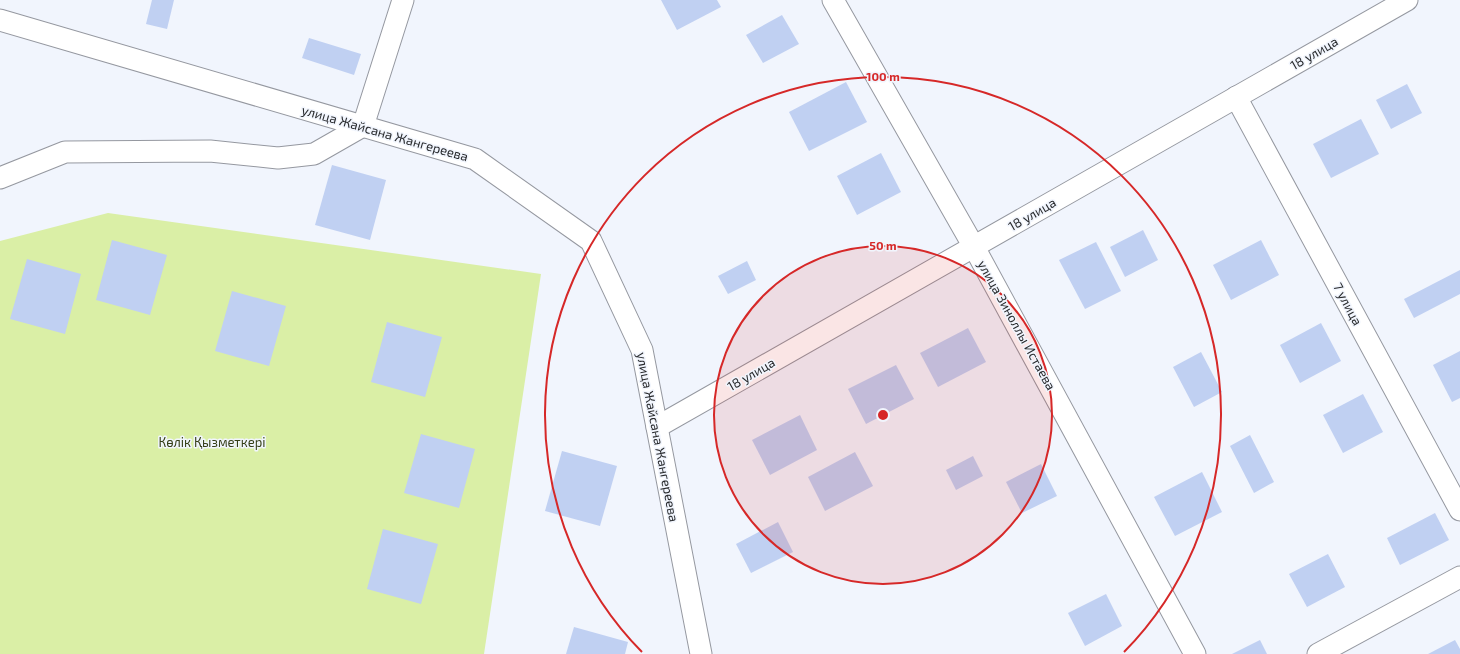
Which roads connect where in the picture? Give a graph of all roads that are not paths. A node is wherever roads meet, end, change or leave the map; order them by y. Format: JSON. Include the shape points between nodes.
{"nodes":[{"id":1,"x":403,"y":0,"type":"edge"},
{"id":2,"x":833,"y":0,"type":"edge"},
{"id":3,"x":1407,"y":0,"type":"edge"},
{"id":4,"x":0,"y":20,"type":"edge"},
{"id":5,"x":1236,"y":97,"type":"junction"},
{"id":6,"x":363,"y":126,"type":"junction"},
{"id":7,"x":0,"y":178,"type":"edge"},
{"id":8,"x":974,"y":247,"type":"junction"},
{"id":9,"x":657,"y":427,"type":"junction"},
{"id":10,"x":1460,"y":510,"type":"edge"},
{"id":11,"x":1460,"y":577,"type":"edge"},
{"id":12,"x":701,"y":654,"type":"edge"},
{"id":13,"x":1195,"y":654,"type":"edge"},
{"id":14,"x":1318,"y":654,"type":"edge"}],
"edges":[{"from":1,"to":6,"type":"street"},
{"from":2,"to":8,"type":"street","name":"улица Зиноллы Истаева"},
{"from":3,"to":5,"type":"street","name":"18 улица"},
{"from":4,"to":6,"type":"street","name":"улица Жайсана Жангереева"},
{"from":5,"to":8,"type":"street","name":"18 улица"},
{"from":5,"to":10,"type":"street","name":"7 улица"},
{"from":6,"to":7,"type":"street","via":[[314,154],[278,158],[210,151],[65,152]]},
{"from":6,"to":9,"type":"street","name":"улица Жайсана Жангереева","via":[[475,159],[591,241],[642,350]]},
{"from":8,"to":9,"type":"street","name":"18 улица"},
{"from":8,"to":13,"type":"street","name":"улица Зиноллы Истаева"},
{"from":9,"to":12,"type":"street","name":"улица Жайсана Жангереева"},
{"from":11,"to":14,"type":"street"}]}
